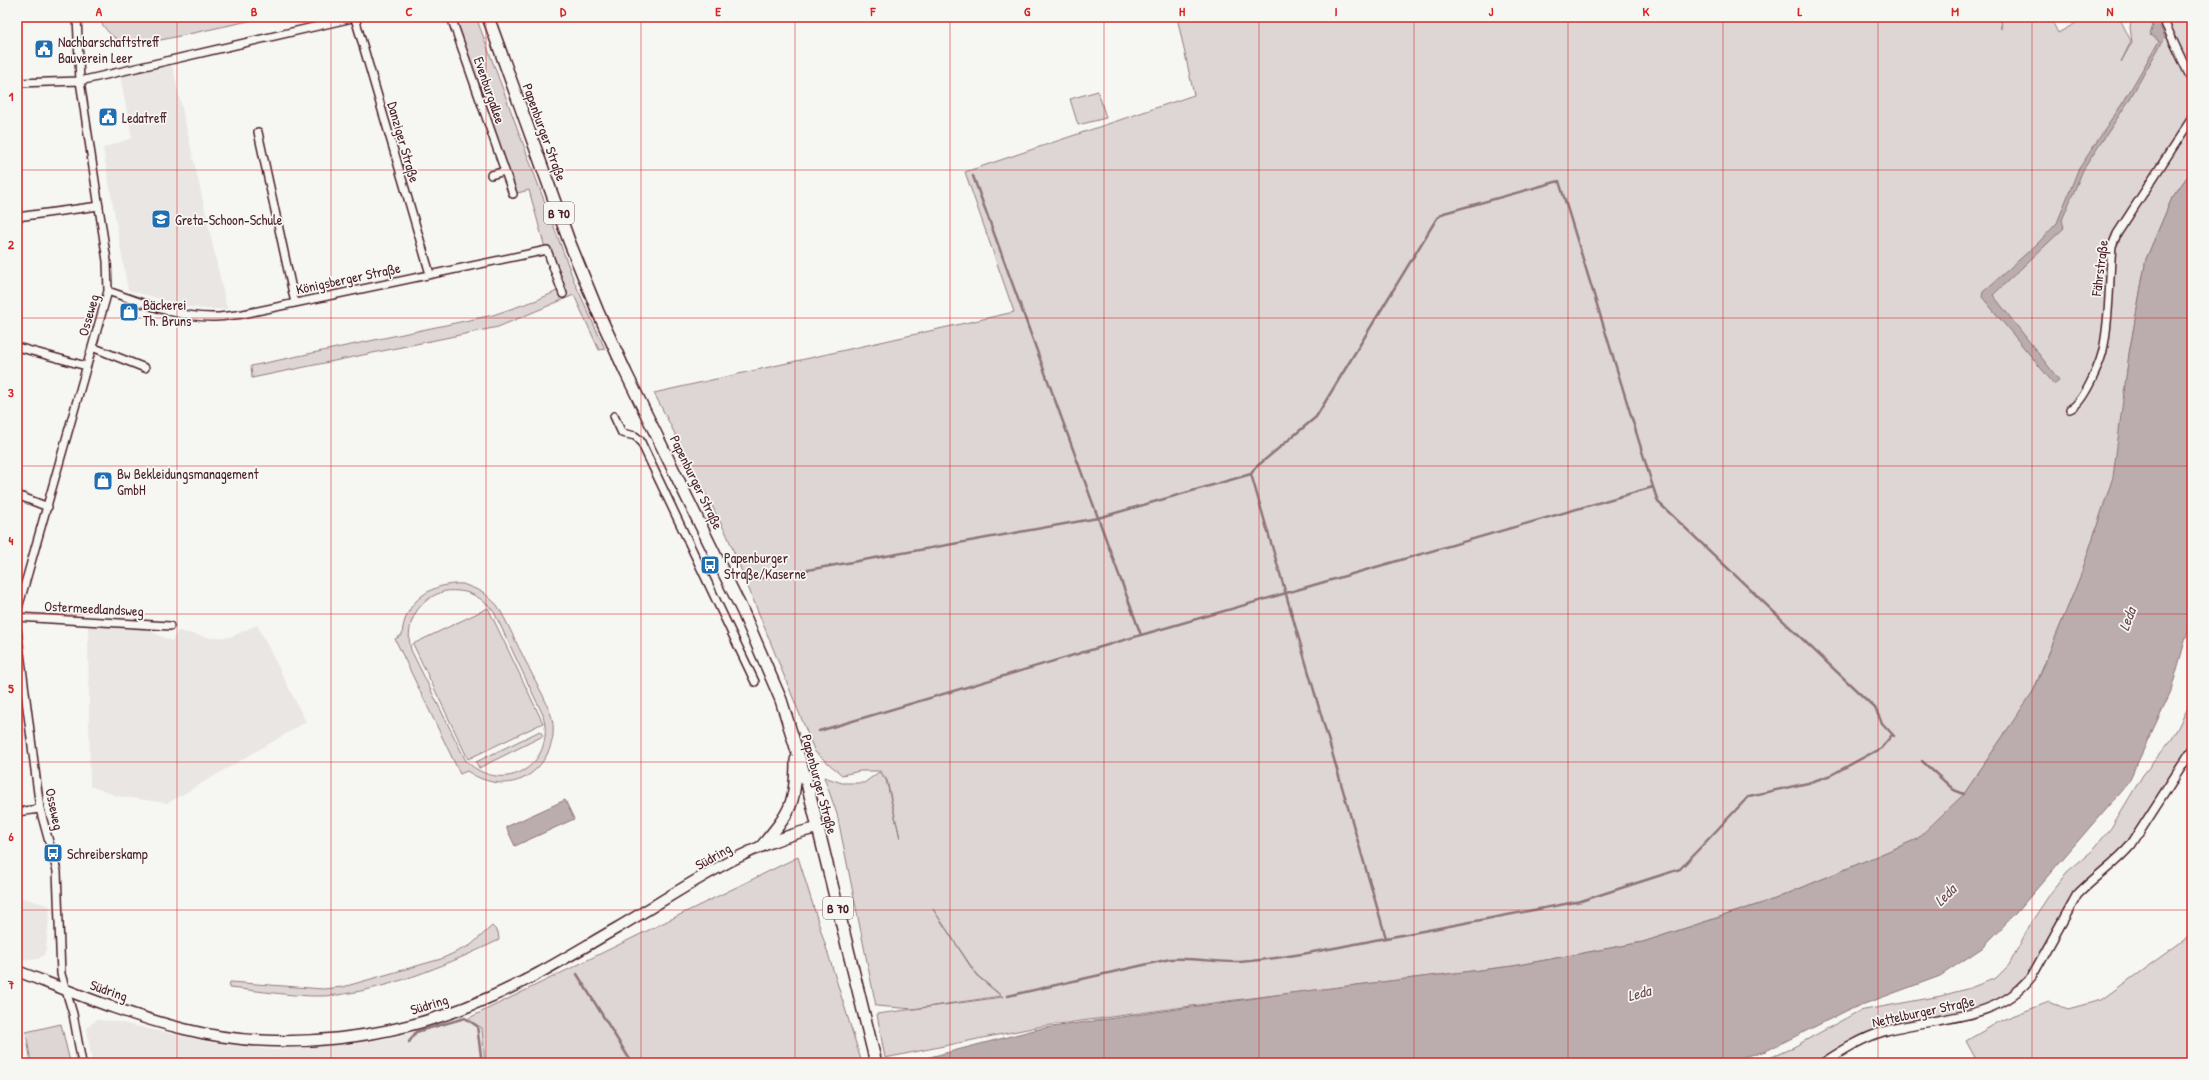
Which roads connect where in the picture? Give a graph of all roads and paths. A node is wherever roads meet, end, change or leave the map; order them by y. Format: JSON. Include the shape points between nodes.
{"nodes":[{"id":1,"x":77,"y":17,"type":"edge"},
{"id":2,"x":356,"y":17,"type":"edge"},
{"id":3,"x":451,"y":17,"type":"edge"},
{"id":4,"x":488,"y":17,"type":"edge"},
{"id":5,"x":2162,"y":17,"type":"edge"},
{"id":6,"x":80,"y":81,"type":"junction"},
{"id":7,"x":2192,"y":81,"type":"edge"},
{"id":8,"x":17,"y":83,"type":"edge"},
{"id":9,"x":2192,"y":118,"type":"edge"},
{"id":10,"x":258,"y":132,"type":"dead end"},
{"id":11,"x":505,"y":171,"type":"junction"},
{"id":12,"x":490,"y":176,"type":"dead end"},
{"id":13,"x":514,"y":194,"type":"dead end"},
{"id":14,"x":99,"y":206,"type":"junction"},
{"id":15,"x":17,"y":217,"type":"edge"},
{"id":16,"x":430,"y":274,"type":"junction"},
{"id":17,"x":108,"y":292,"type":"junction"},
{"id":18,"x":563,"y":294,"type":"dead end"},
{"id":19,"x":295,"y":303,"type":"junction"},
{"id":20,"x":17,"y":347,"type":"edge"},
{"id":21,"x":92,"y":348,"type":"junction"},
{"id":22,"x":86,"y":366,"type":"junction"},
{"id":23,"x":145,"y":368,"type":"dead end"},
{"id":24,"x":2070,"y":409,"type":"dead end"},
{"id":25,"x":614,"y":416,"type":"dead end"},
{"id":26,"x":17,"y":495,"type":"edge"},
{"id":27,"x":48,"y":507,"type":"junction"},
{"id":28,"x":17,"y":612,"type":"edge"},
{"id":29,"x":17,"y":617,"type":"edge"},
{"id":30,"x":170,"y":626,"type":"dead end"},
{"id":31,"x":17,"y":629,"type":"edge"},
{"id":32,"x":756,"y":682,"type":"dead end"},
{"id":33,"x":796,"y":749,"type":"junction"},
{"id":34,"x":2192,"y":750,"type":"edge"},
{"id":35,"x":40,"y":809,"type":"junction"},
{"id":36,"x":17,"y":812,"type":"edge"},
{"id":37,"x":817,"y":828,"type":"junction"},
{"id":38,"x":762,"y":846,"type":"junction"},
{"id":39,"x":17,"y":971,"type":"edge"},
{"id":40,"x":65,"y":989,"type":"junction"},
{"id":41,"x":82,"y":1063,"type":"edge"},
{"id":42,"x":876,"y":1063,"type":"edge"},
{"id":43,"x":1823,"y":1063,"type":"edge"}],
"edges":[{"from":1,"to":6,"type":"street","name":"Osseweg"},
{"from":2,"to":6,"type":"street"},
{"from":2,"to":16,"type":"street","name":"Danziger Straße"},
{"from":3,"to":11,"type":"street","name":"Evenburgallee"},
{"from":4,"to":33,"type":"main road","name":"Papenburger Straße","number":"B 70","via":[[569,241],[598,312],[761,649]]},
{"from":5,"to":7,"type":"street"},
{"from":6,"to":8,"type":"street"},
{"from":6,"to":14,"type":"street","name":"Osseweg"},
{"from":9,"to":24,"type":"street","name":"Fährstraße","via":[[2117,234],[2112,246],[2104,346],[2090,383],[2076,407]]},
{"from":10,"to":19,"type":"street"},
{"from":11,"to":12,"type":"street"},
{"from":11,"to":13,"type":"street","name":"Evenburgallee"},
{"from":14,"to":15,"type":"street"},
{"from":14,"to":17,"type":"street","name":"Osseweg","via":[[108,265]]},
{"from":16,"to":18,"type":"street","name":"Königsberger Straße","via":[[547,250]]},
{"from":16,"to":19,"type":"street","name":"Königsberger Straße"},
{"from":17,"to":19,"type":"street","name":"Königsberger Straße","via":[[190,315],[215,317]]},
{"from":17,"to":21,"type":"street","name":"Osseweg"},
{"from":20,"to":22,"type":"street"},
{"from":21,"to":22,"type":"street","name":"Osseweg"},
{"from":21,"to":23,"type":"street"},
{"from":22,"to":27,"type":"street","name":"Osseweg"},
{"from":25,"to":32,"type":"street","via":[[622,432],[640,440]]},
{"from":26,"to":27,"type":"street"},
{"from":27,"to":28,"type":"street","name":"Osseweg"},
{"from":29,"to":30,"type":"street","name":"Ostermeedlandsweg"},
{"from":31,"to":35,"type":"street","name":"Osseweg"},
{"from":33,"to":37,"type":"main road","name":"Papenburger Straße","number":"B 70"},
{"from":33,"to":38,"type":"main road","via":[[795,792],[792,803]]},
{"from":34,"to":43,"type":"street","name":"Nettelburger Straße","via":[[2131,844],[2073,900],[2024,987],[1981,1012],[1887,1030],[1869,1036]]},
{"from":35,"to":36,"type":"street"},
{"from":35,"to":40,"type":"street","name":"Osseweg","via":[[57,871],[60,955]]},
{"from":37,"to":38,"type":"main road","name":"Südring"},
{"from":37,"to":42,"type":"main road","name":"Papenburger Straße","number":"B 70"},
{"from":38,"to":40,"type":"main road","name":"Südring","via":[[719,867],[518,984],[454,1012],[420,1023],[320,1039],[286,1040],[219,1036],[153,1020]]},
{"from":39,"to":40,"type":"main road","name":"Südring"},
{"from":40,"to":41,"type":"street","name":"Osseweg","via":[[73,1014]]}]}
